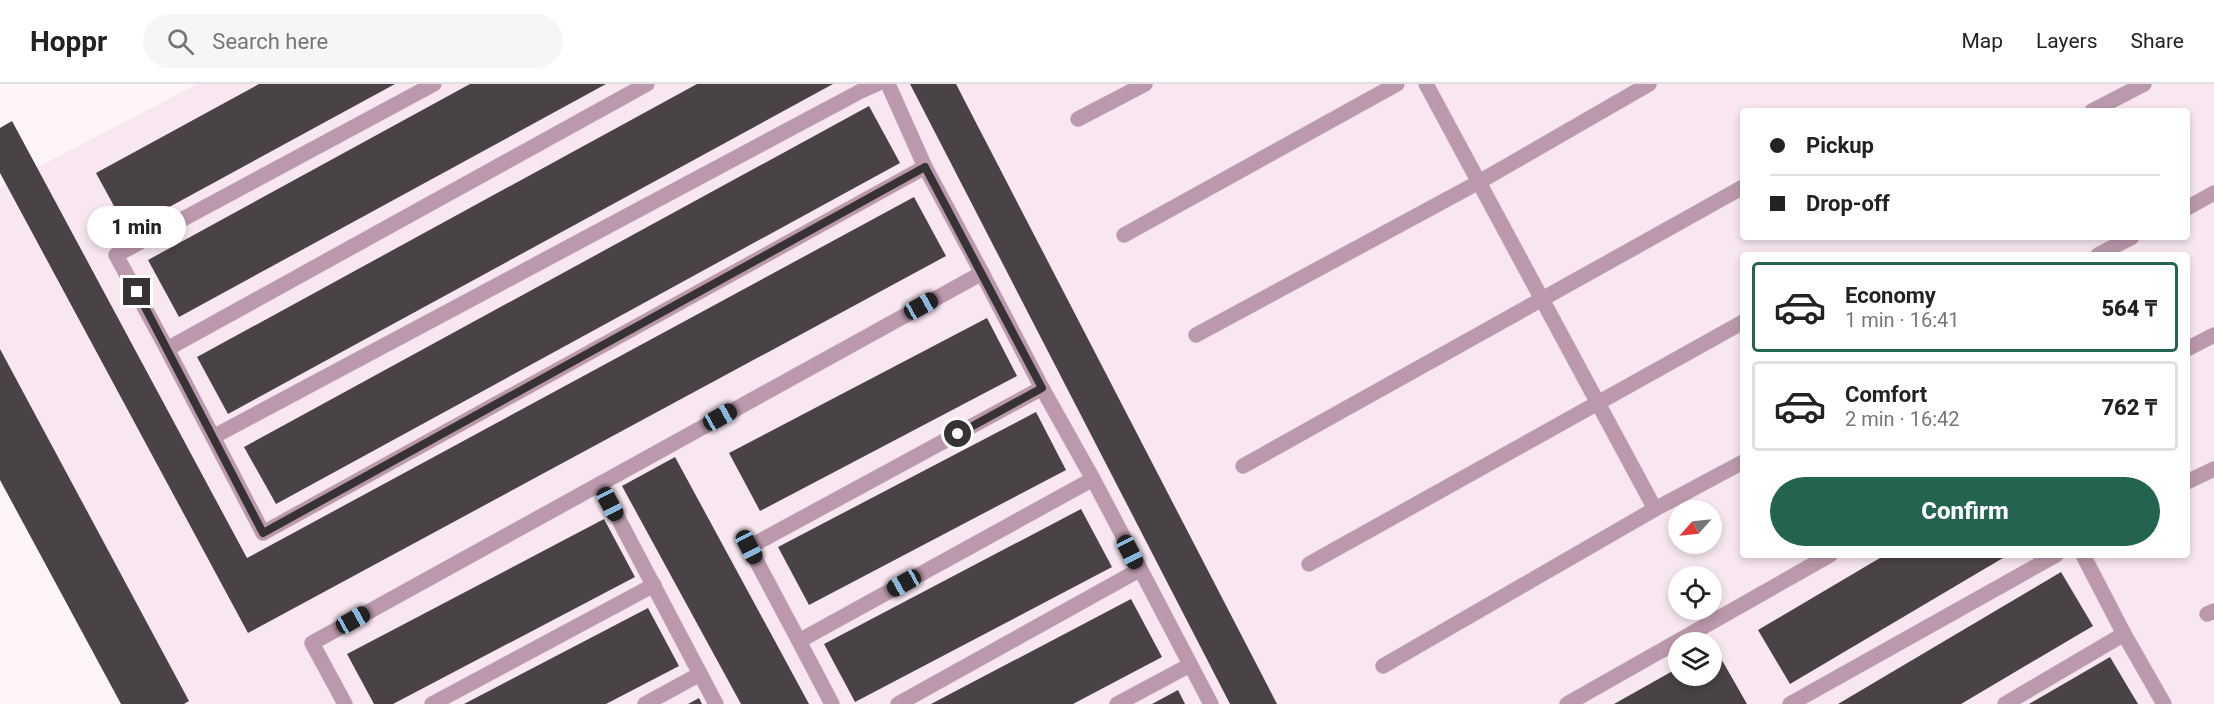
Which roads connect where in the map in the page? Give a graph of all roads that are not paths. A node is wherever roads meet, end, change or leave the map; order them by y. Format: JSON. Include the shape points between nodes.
{"nodes":[{"id":1,"x":434,"y":84,"type":"edge"},
{"id":2,"x":647,"y":84,"type":"edge"},
{"id":3,"x":877,"y":84,"type":"edge"},
{"id":4,"x":888,"y":84,"type":"edge"},
{"id":5,"x":1145,"y":84,"type":"edge"},
{"id":6,"x":1397,"y":84,"type":"edge"},
{"id":7,"x":1426,"y":84,"type":"edge"},
{"id":8,"x":1649,"y":84,"type":"edge"},
{"id":9,"x":2144,"y":84,"type":"edge"},
{"id":10,"x":2098,"y":108,"type":"edge"},
{"id":11,"x":1078,"y":119,"type":"dead end"},
{"id":12,"x":925,"y":167,"type":"junction"},
{"id":13,"x":1479,"y":182,"type":"junction"},
{"id":14,"x":1740,"y":189,"type":"edge"},
{"id":15,"x":2214,"y":193,"type":"edge"},
{"id":16,"x":2190,"y":206,"type":"edge"},
{"id":17,"x":1124,"y":235,"type":"dead end"},
{"id":18,"x":2126,"y":240,"type":"edge"},
{"id":19,"x":2104,"y":252,"type":"edge"},
{"id":20,"x":982,"y":273,"type":"junction"},
{"id":21,"x":1542,"y":299,"type":"junction"},
{"id":22,"x":1740,"y":324,"type":"edge"},
{"id":23,"x":2214,"y":335,"type":"edge"},
{"id":24,"x":1196,"y":336,"type":"dead end"},
{"id":25,"x":2190,"y":347,"type":"edge"},
{"id":26,"x":167,"y":349,"type":"junction"},
{"id":27,"x":1042,"y":388,"type":"junction"},
{"id":28,"x":1598,"y":403,"type":"junction"},
{"id":29,"x":213,"y":437,"type":"junction"},
{"id":30,"x":1740,"y":464,"type":"edge"},
{"id":31,"x":1243,"y":465,"type":"dead end"},
{"id":32,"x":2214,"y":469,"type":"edge"},
{"id":33,"x":1093,"y":479,"type":"junction"},
{"id":34,"x":2190,"y":481,"type":"edge"},
{"id":35,"x":600,"y":484,"type":"junction"},
{"id":36,"x":1655,"y":509,"type":"junction"},
{"id":37,"x":1825,"y":558,"type":"edge"},
{"id":38,"x":2051,"y":558,"type":"edge"},
{"id":39,"x":2085,"y":558,"type":"edge"},
{"id":40,"x":1309,"y":564,"type":"dead end"},
{"id":41,"x":1139,"y":570,"type":"junction"},
{"id":42,"x":654,"y":585,"type":"junction"},
{"id":43,"x":2124,"y":633,"type":"junction"},
{"id":44,"x":799,"y":641,"type":"junction"},
{"id":45,"x":1190,"y":665,"type":"junction"},
{"id":46,"x":1383,"y":666,"type":"dead end"},
{"id":47,"x":700,"y":674,"type":"junction"},
{"id":48,"x":345,"y":704,"type":"edge"},
{"id":49,"x":432,"y":704,"type":"edge"},
{"id":50,"x":645,"y":704,"type":"edge"},
{"id":51,"x":716,"y":704,"type":"edge"},
{"id":52,"x":832,"y":704,"type":"edge"},
{"id":53,"x":898,"y":704,"type":"edge"},
{"id":54,"x":1117,"y":704,"type":"edge"},
{"id":55,"x":1211,"y":704,"type":"edge"},
{"id":56,"x":1567,"y":704,"type":"edge"},
{"id":57,"x":1790,"y":704,"type":"edge"},
{"id":58,"x":2005,"y":704,"type":"edge"},
{"id":59,"x":2164,"y":704,"type":"edge"}],
"edges":[{"from":1,"to":26,"type":"lane","via":[[116,255]]},
{"from":2,"to":26,"type":"lane"},
{"from":3,"to":29,"type":"lane"},
{"from":4,"to":12,"type":"lane"},
{"from":5,"to":11,"type":"lane"},
{"from":6,"to":17,"type":"lane"},
{"from":7,"to":13,"type":"lane"},
{"from":8,"to":13,"type":"lane"},
{"from":9,"to":10,"type":"lane"},
{"from":12,"to":20,"type":"lane"},
{"from":12,"to":29,"type":"lane","via":[[263,533]]},
{"from":13,"to":21,"type":"lane"},
{"from":13,"to":24,"type":"lane"},
{"from":14,"to":21,"type":"lane"},
{"from":15,"to":16,"type":"lane"},
{"from":18,"to":19,"type":"lane"},
{"from":20,"to":27,"type":"lane"},
{"from":20,"to":35,"type":"lane"},
{"from":21,"to":28,"type":"lane"},
{"from":21,"to":31,"type":"lane"},
{"from":22,"to":28,"type":"lane"},
{"from":23,"to":25,"type":"lane"},
{"from":26,"to":29,"type":"lane"},
{"from":27,"to":33,"type":"lane"},
{"from":27,"to":44,"type":"lane","via":[[749,547]]},
{"from":28,"to":36,"type":"lane"},
{"from":28,"to":40,"type":"lane"},
{"from":30,"to":36,"type":"lane"},
{"from":32,"to":34,"type":"lane"},
{"from":33,"to":41,"type":"lane"},
{"from":33,"to":44,"type":"lane"},
{"from":35,"to":42,"type":"lane"},
{"from":35,"to":48,"type":"lane","via":[[312,643]]},
{"from":36,"to":46,"type":"lane"},
{"from":37,"to":56,"type":"lane"},
{"from":38,"to":57,"type":"lane"},
{"from":39,"to":43,"type":"lane"},
{"from":41,"to":45,"type":"lane"},
{"from":41,"to":53,"type":"lane"},
{"from":42,"to":47,"type":"lane"},
{"from":42,"to":49,"type":"lane"},
{"from":43,"to":58,"type":"lane"},
{"from":43,"to":59,"type":"lane"},
{"from":44,"to":52,"type":"lane"},
{"from":45,"to":54,"type":"lane"},
{"from":45,"to":55,"type":"lane"},
{"from":47,"to":50,"type":"lane"},
{"from":47,"to":51,"type":"lane"}]}
